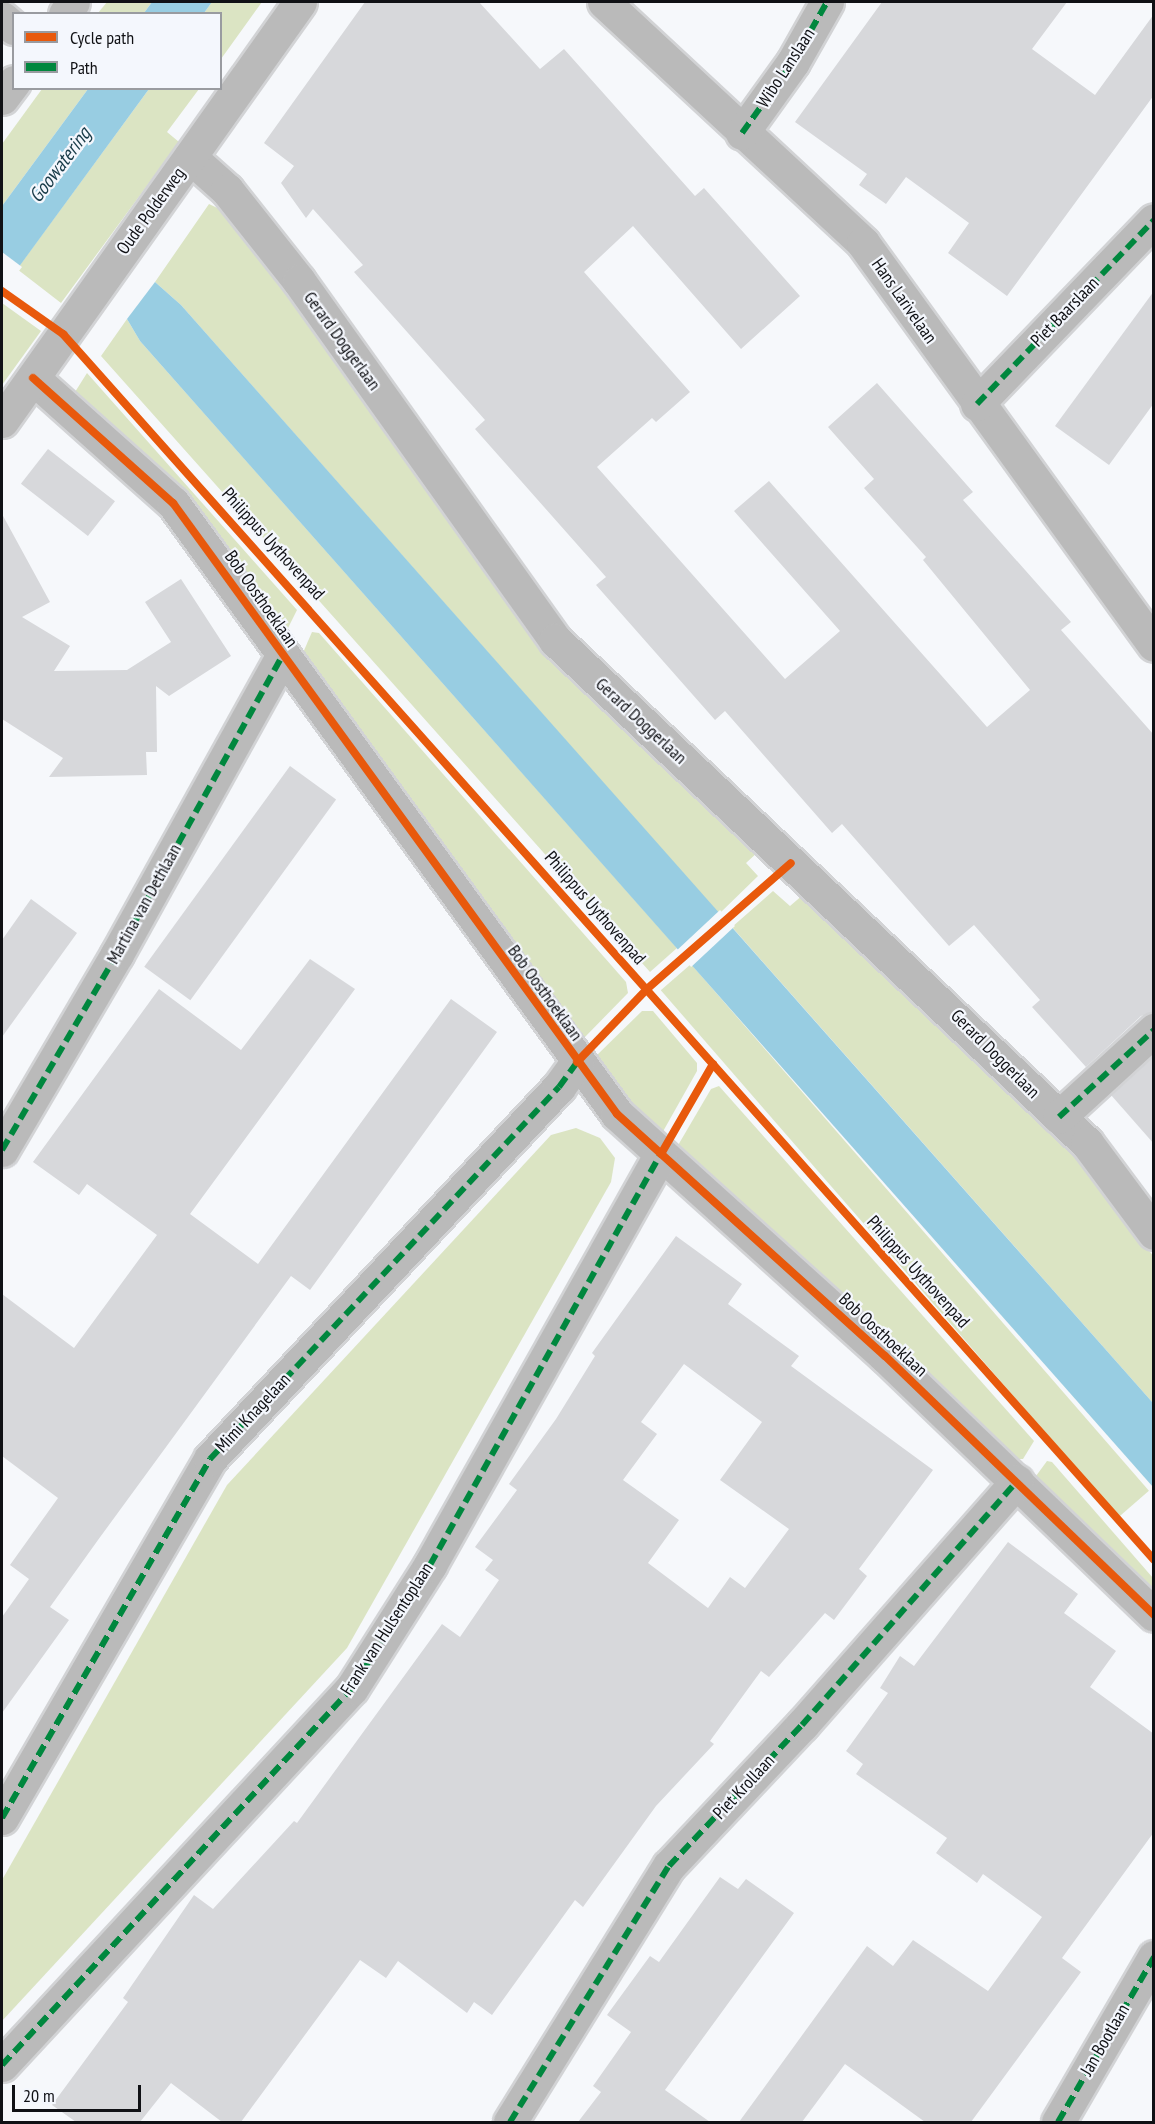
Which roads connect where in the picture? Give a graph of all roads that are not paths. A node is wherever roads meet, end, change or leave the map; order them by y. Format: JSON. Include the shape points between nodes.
{"nodes":[{"id":1,"x":300,"y":2,"type":"edge"},
{"id":2,"x":604,"y":2,"type":"edge"},
{"id":3,"x":827,"y":2,"type":"edge"},
{"id":4,"x":12,"y":85,"type":"edge"},
{"id":5,"x":2,"y":98,"type":"edge"},
{"id":6,"x":742,"y":133,"type":"junction"},
{"id":7,"x":190,"y":157,"type":"junction"},
{"id":8,"x":1154,"y":220,"type":"edge"},
{"id":9,"x":33,"y":378,"type":"junction"},
{"id":10,"x":977,"y":404,"type":"junction"},
{"id":11,"x":2,"y":421,"type":"edge"},
{"id":12,"x":1154,"y":645,"type":"edge"},
{"id":13,"x":282,"y":656,"type":"junction"},
{"id":14,"x":1154,"y":1029,"type":"edge"},
{"id":15,"x":577,"y":1062,"type":"junction"},
{"id":16,"x":1059,"y":1117,"type":"junction"},
{"id":17,"x":2,"y":1150,"type":"edge"},
{"id":18,"x":661,"y":1154,"type":"junction"},
{"id":19,"x":1154,"y":1233,"type":"edge"},
{"id":20,"x":1017,"y":1481,"type":"junction"},
{"id":21,"x":1154,"y":1615,"type":"edge"},
{"id":22,"x":2,"y":1818,"type":"edge"},
{"id":23,"x":1154,"y":1957,"type":"edge"},
{"id":24,"x":2,"y":2065,"type":"edge"},
{"id":25,"x":510,"y":2122,"type":"edge"},
{"id":26,"x":1058,"y":2122,"type":"edge"}],
"edges":[{"from":1,"to":7,"type":"street","name":"Oude Polderweg"},
{"from":2,"to":6,"type":"street","name":"Hans Larivelaan"},
{"from":3,"to":6,"type":"street","name":"Wibo Lanslaan","via":[[793,62]]},
{"from":4,"to":5,"type":"street"},
{"from":6,"to":10,"type":"street","name":"Hans Larivelaan","via":[[863,243]]},
{"from":7,"to":9,"type":"street","name":"Oude Polderweg"},
{"from":7,"to":16,"type":"street","name":"Gerard Doggerlaan","via":[[227,190],[299,281],[555,640],[910,971]]},
{"from":8,"to":10,"type":"street","name":"Piet Baarslaan"},
{"from":9,"to":11,"type":"street","name":"Oude Polderweg"},
{"from":9,"to":13,"type":"street","name":"Bob Oosthoeklaan","via":[[173,503]]},
{"from":10,"to":12,"type":"street","name":"Hans Larivelaan"},
{"from":13,"to":15,"type":"street","name":"Bob Oosthoeklaan"},
{"from":13,"to":17,"type":"street","name":"Martina van Dethlaan","via":[[117,954]]},
{"from":14,"to":16,"type":"street"},
{"from":15,"to":18,"type":"street","name":"Bob Oosthoeklaan","via":[[617,1114]]},
{"from":15,"to":22,"type":"street","name":"Mimi Knagelaan","via":[[559,1087],[210,1459]]},
{"from":16,"to":19,"type":"street","name":"Gerard Doggerlaan","via":[[1087,1143]]},
{"from":18,"to":20,"type":"street","name":"Bob Oosthoeklaan"},
{"from":18,"to":24,"type":"street","name":"Frank van Hulsentoplaan","via":[[430,1565],[352,1688]]},
{"from":20,"to":21,"type":"street","name":"Bob Oosthoeklaan"},
{"from":20,"to":25,"type":"street","name":"Piet Krollaan","via":[[802,1725],[669,1866]]},
{"from":23,"to":26,"type":"street","name":"Jan Bootlaan"}]}
